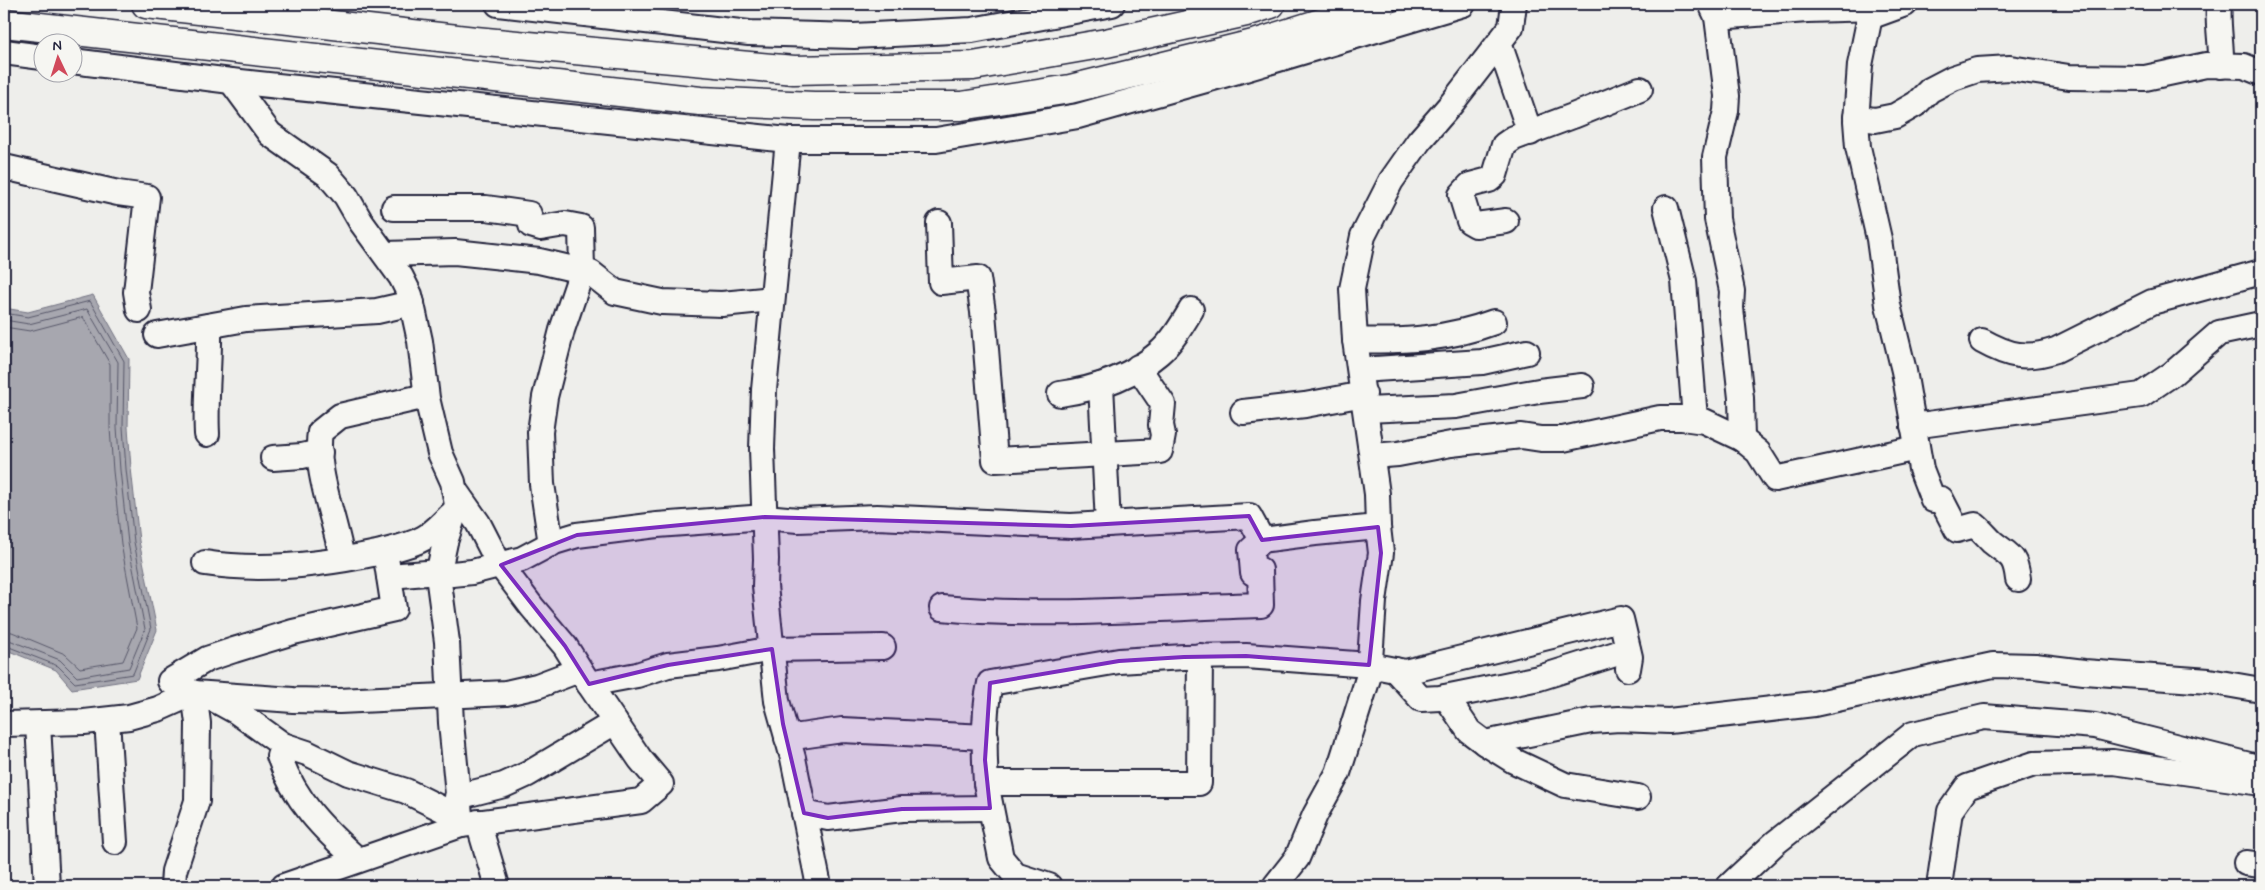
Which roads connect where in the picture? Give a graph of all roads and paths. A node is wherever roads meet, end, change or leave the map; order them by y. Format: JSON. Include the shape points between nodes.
{"nodes":[{"id":1,"x":146,"y":4,"type":"edge"},
{"id":2,"x":498,"y":4,"type":"edge"},
{"id":3,"x":1112,"y":4,"type":"edge"},
{"id":4,"x":1271,"y":4,"type":"edge"},
{"id":5,"x":1381,"y":4,"type":"edge"},
{"id":6,"x":1463,"y":4,"type":"edge"},
{"id":7,"x":1514,"y":4,"type":"edge"},
{"id":8,"x":1905,"y":4,"type":"edge"},
{"id":9,"x":2219,"y":4,"type":"edge"},
{"id":10,"x":1876,"y":9,"type":"edge"},
{"id":11,"x":1714,"y":10,"type":"edge"},
{"id":12,"x":4,"y":23,"type":"edge"},
{"id":13,"x":1499,"y":43,"type":"junction"},
{"id":14,"x":4,"y":52,"type":"edge"},
{"id":15,"x":32,"y":56,"type":"edge"},
{"id":16,"x":82,"y":62,"type":"edge"},
{"id":17,"x":2221,"y":66,"type":"junction"},
{"id":18,"x":2261,"y":73,"type":"edge"},
{"id":19,"x":231,"y":81,"type":"junction"},
{"id":20,"x":1640,"y":88,"type":"dead end"},
{"id":21,"x":1856,"y":117,"type":"junction"},
{"id":22,"x":1530,"y":133,"type":"junction"},
{"id":23,"x":788,"y":140,"type":"junction"},
{"id":24,"x":4,"y":167,"type":"edge"},
{"id":25,"x":394,"y":208,"type":"dead end"},
{"id":26,"x":1666,"y":208,"type":"dead end"},
{"id":27,"x":1506,"y":221,"type":"dead end"},
{"id":28,"x":939,"y":223,"type":"dead end"},
{"id":29,"x":385,"y":254,"type":"junction"},
{"id":30,"x":582,"y":271,"type":"junction"},
{"id":31,"x":2261,"y":272,"type":"edge"},
{"id":32,"x":772,"y":299,"type":"junction"},
{"id":33,"x":412,"y":303,"type":"junction"},
{"id":34,"x":139,"y":310,"type":"dead end"},
{"id":35,"x":1191,"y":310,"type":"dead end"},
{"id":36,"x":1494,"y":322,"type":"dead end"},
{"id":37,"x":2261,"y":324,"type":"edge"},
{"id":38,"x":209,"y":326,"type":"junction"},
{"id":39,"x":157,"y":335,"type":"dead end"},
{"id":40,"x":1355,"y":340,"type":"junction"},
{"id":41,"x":1982,"y":341,"type":"dead end"},
{"id":42,"x":1527,"y":352,"type":"dead end"},
{"id":43,"x":1138,"y":367,"type":"junction"},
{"id":44,"x":1360,"y":370,"type":"junction"},
{"id":45,"x":1100,"y":386,"type":"junction"},
{"id":46,"x":1582,"y":386,"type":"dead end"},
{"id":47,"x":1060,"y":394,"type":"dead end"},
{"id":48,"x":426,"y":396,"type":"junction"},
{"id":49,"x":1365,"y":402,"type":"junction"},
{"id":50,"x":1243,"y":412,"type":"dead end"},
{"id":51,"x":1695,"y":420,"type":"junction"},
{"id":52,"x":207,"y":434,"type":"dead end"},
{"id":53,"x":1915,"y":437,"type":"junction"},
{"id":54,"x":1742,"y":439,"type":"junction"},
{"id":55,"x":320,"y":452,"type":"junction"},
{"id":56,"x":1104,"y":454,"type":"junction"},
{"id":57,"x":1372,"y":456,"type":"junction"},
{"id":58,"x":273,"y":458,"type":"dead end"},
{"id":59,"x":455,"y":500,"type":"junction"},
{"id":60,"x":765,"y":517,"type":"junction"},
{"id":61,"x":1108,"y":524,"type":"junction"},
{"id":62,"x":1378,"y":527,"type":"junction"},
{"id":63,"x":1262,"y":540,"type":"junction"},
{"id":64,"x":551,"y":544,"type":"junction"},
{"id":65,"x":385,"y":551,"type":"junction"},
{"id":66,"x":342,"y":559,"type":"junction"},
{"id":67,"x":206,"y":564,"type":"dead end"},
{"id":68,"x":501,"y":566,"type":"junction"},
{"id":69,"x":439,"y":572,"type":"junction"},
{"id":70,"x":389,"y":576,"type":"junction"},
{"id":71,"x":2018,"y":579,"type":"dead end"},
{"id":72,"x":942,"y":608,"type":"dead end"},
{"id":73,"x":883,"y":647,"type":"dead end"},
{"id":74,"x":772,"y":649,"type":"junction"},
{"id":75,"x":1200,"y":656,"type":"junction"},
{"id":76,"x":1369,"y":664,"type":"junction"},
{"id":77,"x":1395,"y":670,"type":"junction"},
{"id":78,"x":584,"y":677,"type":"junction"},
{"id":79,"x":2261,"y":690,"type":"edge"},
{"id":80,"x":194,"y":693,"type":"junction"},
{"id":81,"x":449,"y":695,"type":"junction"},
{"id":82,"x":1446,"y":697,"type":"junction"},
{"id":83,"x":107,"y":720,"type":"junction"},
{"id":84,"x":615,"y":722,"type":"junction"},
{"id":85,"x":4,"y":724,"type":"edge"},
{"id":86,"x":38,"y":724,"type":"junction"},
{"id":87,"x":986,"y":737,"type":"junction"},
{"id":88,"x":787,"y":738,"type":"junction"},
{"id":89,"x":1485,"y":744,"type":"junction"},
{"id":90,"x":283,"y":745,"type":"junction"},
{"id":91,"x":2261,"y":768,"type":"edge"},
{"id":92,"x":986,"y":783,"type":"junction"},
{"id":93,"x":2261,"y":783,"type":"edge"},
{"id":94,"x":1638,"y":797,"type":"dead end"},
{"id":95,"x":990,"y":808,"type":"junction"},
{"id":96,"x":464,"y":814,"type":"junction"},
{"id":97,"x":804,"y":814,"type":"junction"},
{"id":98,"x":115,"y":842,"type":"dead end"},
{"id":99,"x":358,"y":860,"type":"junction"},
{"id":100,"x":47,"y":886,"type":"edge"},
{"id":101,"x":173,"y":886,"type":"edge"},
{"id":102,"x":284,"y":886,"type":"edge"},
{"id":103,"x":497,"y":886,"type":"edge"},
{"id":104,"x":819,"y":886,"type":"edge"},
{"id":105,"x":1048,"y":886,"type":"edge"},
{"id":106,"x":1275,"y":886,"type":"edge"},
{"id":107,"x":1729,"y":886,"type":"edge"},
{"id":108,"x":1939,"y":886,"type":"edge"}],
"edges":[{"from":1,"to":4,"type":"highway","via":[[474,40],[794,70],[973,66],[1106,43]]},
{"from":2,"to":3,"type":"street","via":[[749,33],[854,36],[972,30]]},
{"from":5,"to":12,"type":"highway","via":[[1256,43],[1080,86],[962,106],[814,106],[700,101]]},
{"from":6,"to":23,"type":"street","via":[[1078,116],[936,140]]},
{"from":7,"to":13,"type":"street","via":[[1511,27]]},
{"from":8,"to":10,"type":"street"},
{"from":9,"to":17,"type":"street"},
{"from":10,"to":11,"type":"street"},
{"from":10,"to":21,"type":"street","via":[[1869,21],[1860,65]]},
{"from":11,"to":54,"type":"street","via":[[1727,96],[1714,179],[1717,219],[1732,291],[1730,308],[1742,398]]},
{"from":13,"to":22,"type":"street"},
{"from":13,"to":40,"type":"street","via":[[1419,141],[1391,181],[1364,236],[1352,289]]},
{"from":14,"to":15,"type":"street"},
{"from":16,"to":19,"type":"street"},
{"from":17,"to":18,"type":"street","via":[[2244,66]]},
{"from":17,"to":21,"type":"street","via":[[2206,65],[2145,78],[2118,79],[2070,77],[2010,68],[1977,70],[1930,90],[1916,104],[1895,116],[1875,120]]},
{"from":19,"to":23,"type":"street"},
{"from":19,"to":29,"type":"street","via":[[270,134],[328,174]]},
{"from":20,"to":22,"type":"street"},
{"from":21,"to":53,"type":"street","via":[[1858,147],[1879,239],[1888,305]]},
{"from":22,"to":27,"type":"street","via":[[1504,145],[1495,175],[1470,186],[1461,195],[1468,220],[1476,225]]},
{"from":23,"to":32,"type":"street"},
{"from":24,"to":34,"type":"street","via":[[146,197],[136,292]]},
{"from":25,"to":30,"type":"street","via":[[486,208],[529,214],[531,225],[541,228],[565,224],[581,227]]},
{"from":26,"to":51,"type":"street","via":[[1684,281]]},
{"from":28,"to":56,"type":"street","via":[[941,282],[978,278],[995,460]]},
{"from":29,"to":30,"type":"street","via":[[480,254],[539,261]]},
{"from":29,"to":33,"type":"street","via":[[401,277]]},
{"from":30,"to":32,"type":"street","via":[[591,273],[615,292],[662,302],[722,304]]},
{"from":30,"to":64,"type":"street","via":[[562,330],[545,396],[540,432],[542,484]]},
{"from":31,"to":41,"type":"street","via":[[2152,302],[2039,356],[2015,356]]},
{"from":32,"to":60,"type":"street","via":[[762,449]]},
{"from":33,"to":38,"type":"street","via":[[377,311],[246,320]]},
{"from":33,"to":48,"type":"street"},
{"from":35,"to":43,"type":"street","via":[[1159,353]]},
{"from":36,"to":40,"type":"street","via":[[1426,338],[1394,342]]},
{"from":37,"to":53,"type":"street","via":[[2219,333],[2172,374],[2141,395]]},
{"from":38,"to":39,"type":"street"},
{"from":38,"to":52,"type":"street"},
{"from":40,"to":44,"type":"street"},
{"from":42,"to":44,"type":"street","via":[[1482,362]]},
{"from":43,"to":45,"type":"street"},
{"from":43,"to":56,"type":"street","via":[[1163,404],[1160,451]]},
{"from":44,"to":49,"type":"street"},
{"from":45,"to":47,"type":"street"},
{"from":45,"to":56,"type":"street"},
{"from":46,"to":49,"type":"street","via":[[1456,406]]},
{"from":48,"to":55,"type":"street","via":[[340,416],[320,432]]},
{"from":48,"to":59,"type":"street"},
{"from":49,"to":50,"type":"street"},
{"from":49,"to":57,"type":"street"},
{"from":51,"to":54,"type":"street"},
{"from":51,"to":57,"type":"street","via":[[1660,418],[1563,439],[1522,436]]},
{"from":53,"to":54,"type":"street","via":[[1775,479],[1758,452]]},
{"from":53,"to":71,"type":"street","via":[[1921,469],[1933,500],[1941,499],[1957,530],[1975,525],[2008,552]]},
{"from":55,"to":58,"type":"street"},
{"from":55,"to":66,"type":"street"},
{"from":56,"to":61,"type":"street"},
{"from":57,"to":62,"type":"street"},
{"from":59,"to":65,"type":"street","via":[[425,538]]},
{"from":59,"to":68,"type":"street","via":[[478,523]]},
{"from":59,"to":69,"type":"street"},
{"from":60,"to":61,"type":"street","via":[[798,520],[877,517],[1025,525]]},
{"from":60,"to":64,"type":"street","via":[[648,526],[577,536]]},
{"from":60,"to":74,"type":"street","via":[[765,586]]},
{"from":61,"to":63,"type":"street","via":[[1248,516]]},
{"from":62,"to":63,"type":"street"},
{"from":62,"to":76,"type":"street","via":[[1381,553]]},
{"from":63,"to":72,"type":"street","via":[[1251,550],[1253,573],[1260,570],[1261,605],[1028,612]]},
{"from":64,"to":68,"type":"street"},
{"from":65,"to":66,"type":"street"},
{"from":65,"to":70,"type":"street"},
{"from":66,"to":67,"type":"street","via":[[262,567]]},
{"from":68,"to":69,"type":"street","via":[[462,573]]},
{"from":68,"to":78,"type":"street","via":[[566,646]]},
{"from":69,"to":70,"type":"street"},
{"from":69,"to":81,"type":"street"},
{"from":70,"to":80,"type":"street","via":[[394,609],[301,630],[234,650],[207,659],[170,680]]},
{"from":73,"to":74,"type":"street"},
{"from":74,"to":78,"type":"street","via":[[668,665],[637,675]]},
{"from":74,"to":88,"type":"street","via":[[777,701]]},
{"from":75,"to":76,"type":"street"},
{"from":75,"to":87,"type":"street","via":[[1119,661],[990,683]]},
{"from":75,"to":92,"type":"street","via":[[1199,783]]},
{"from":76,"to":77,"type":"street"},
{"from":76,"to":106,"type":"street","via":[[1369,675],[1338,773],[1297,858]]},
{"from":77,"to":82,"type":"street","via":[[1421,699]]},
{"from":77,"to":82,"type":"street","via":[[1405,672],[1465,659],[1621,619],[1628,659]]},
{"from":78,"to":81,"type":"street","via":[[506,692]]},
{"from":78,"to":84,"type":"street"},
{"from":79,"to":89,"type":"street","via":[[2210,681],[1993,665],[1814,704],[1669,721],[1591,721]]},
{"from":80,"to":81,"type":"street","via":[[294,700]]},
{"from":80,"to":83,"type":"street","via":[[158,709]]},
{"from":80,"to":90,"type":"street","via":[[237,712]]},
{"from":80,"to":101,"type":"street","via":[[198,723],[196,801],[174,871]]},
{"from":81,"to":96,"type":"street"},
{"from":82,"to":89,"type":"street","via":[[1469,732]]},
{"from":83,"to":86,"type":"street"},
{"from":83,"to":98,"type":"street"},
{"from":84,"to":96,"type":"street","via":[[504,785]]},
{"from":84,"to":96,"type":"street","via":[[661,784],[641,801]]},
{"from":85,"to":86,"type":"street"},
{"from":86,"to":100,"type":"street"},
{"from":87,"to":88,"type":"street","via":[[842,730]]},
{"from":87,"to":92,"type":"street"},
{"from":88,"to":97,"type":"street"},
{"from":89,"to":94,"type":"street","via":[[1565,785]]},
{"from":90,"to":96,"type":"street","via":[[348,774],[406,791],[448,812]]},
{"from":90,"to":99,"type":"street","via":[[279,756],[289,783],[324,830]]},
{"from":91,"to":107,"type":"street","via":[[2095,726],[1984,717],[1913,734],[1775,843]]},
{"from":92,"to":95,"type":"street"},
{"from":93,"to":108,"type":"street","via":[[2113,762],[2034,764],[1967,786],[1950,811]]},
{"from":95,"to":97,"type":"street","via":[[902,810],[828,818]]},
{"from":95,"to":105,"type":"street","via":[[1001,858],[1015,875]]},
{"from":96,"to":99,"type":"street"},
{"from":96,"to":103,"type":"street"},
{"from":97,"to":104,"type":"street"},
{"from":99,"to":102,"type":"street"}]}
